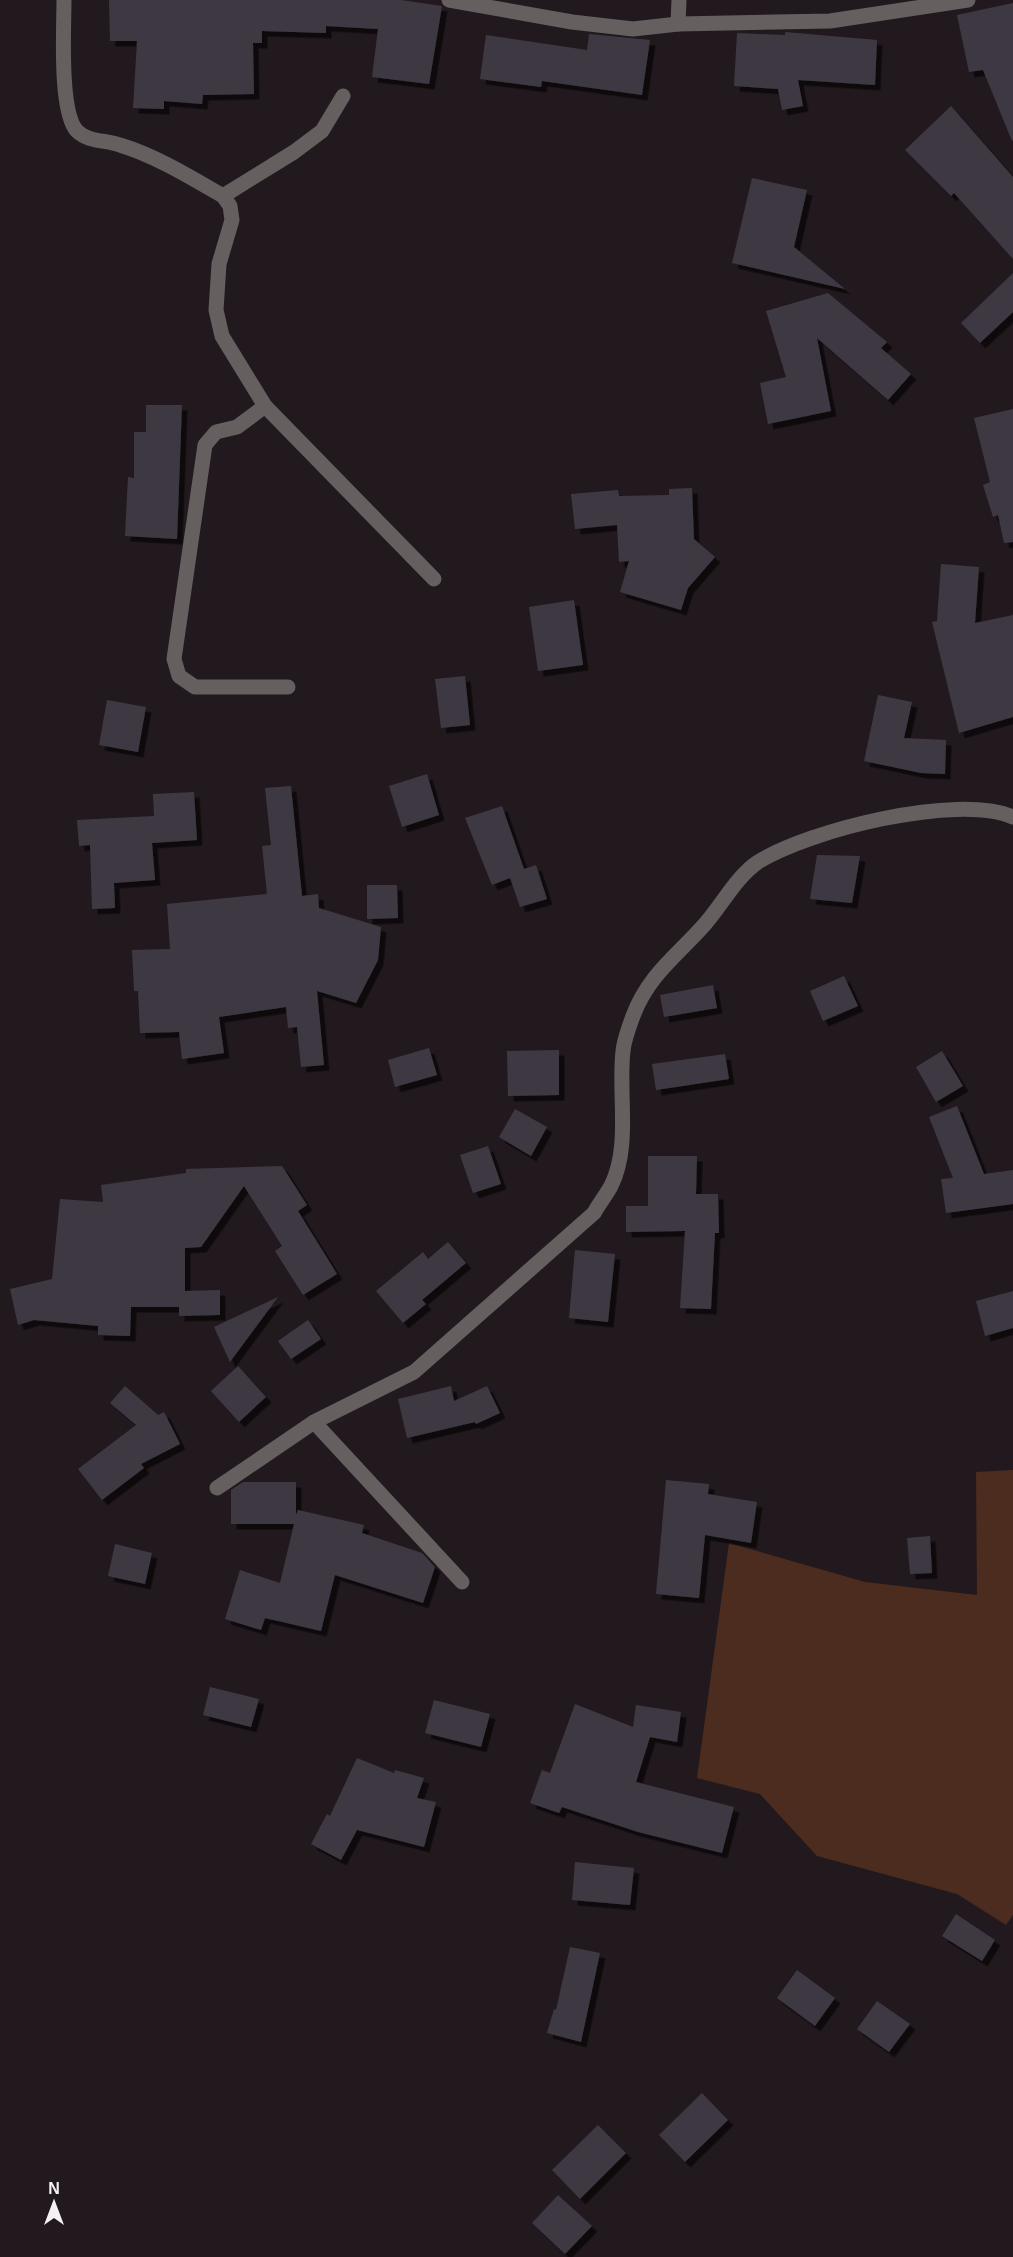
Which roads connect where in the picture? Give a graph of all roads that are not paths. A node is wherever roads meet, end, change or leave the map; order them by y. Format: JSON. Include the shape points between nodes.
{"nodes":[{"id":1,"x":64,"y":0,"type":"edge"},
{"id":2,"x":449,"y":0,"type":"edge"},
{"id":3,"x":679,"y":0,"type":"edge"},
{"id":4,"x":969,"y":0,"type":"edge"},
{"id":5,"x":678,"y":24,"type":"junction"},
{"id":6,"x":343,"y":96,"type":"dead end"},
{"id":7,"x":223,"y":196,"type":"junction"},
{"id":8,"x":265,"y":406,"type":"junction"},
{"id":9,"x":434,"y":579,"type":"dead end"},
{"id":10,"x":288,"y":687,"type":"dead end"},
{"id":11,"x":1013,"y":816,"type":"edge"},
{"id":12,"x":314,"y":1422,"type":"junction"},
{"id":13,"x":217,"y":1488,"type":"dead end"},
{"id":14,"x":462,"y":1582,"type":"dead end"}],
"edges":[{"from":1,"to":7,"type":"street","via":[[64,78],[70,118],[76,130],[87,138],[151,157]]},
{"from":2,"to":5,"type":"street","via":[[633,29]]},
{"from":3,"to":5,"type":"street"},
{"from":4,"to":5,"type":"street","via":[[830,21]]},
{"from":6,"to":7,"type":"street","via":[[322,131]]},
{"from":7,"to":8,"type":"street","via":[[230,206],[232,220],[219,264],[216,310],[222,336]]},
{"from":8,"to":9,"type":"street"},
{"from":8,"to":10,"type":"street","via":[[237,427],[216,432],[205,445],[174,659],[179,676],[195,687]]},
{"from":11,"to":12,"type":"street","via":[[970,809],[905,816],[824,834],[757,863],[644,991],[623,1050],[621,1148],[612,1185],[594,1213],[414,1372]]},
{"from":12,"to":13,"type":"street"},
{"from":12,"to":14,"type":"street"}]}
